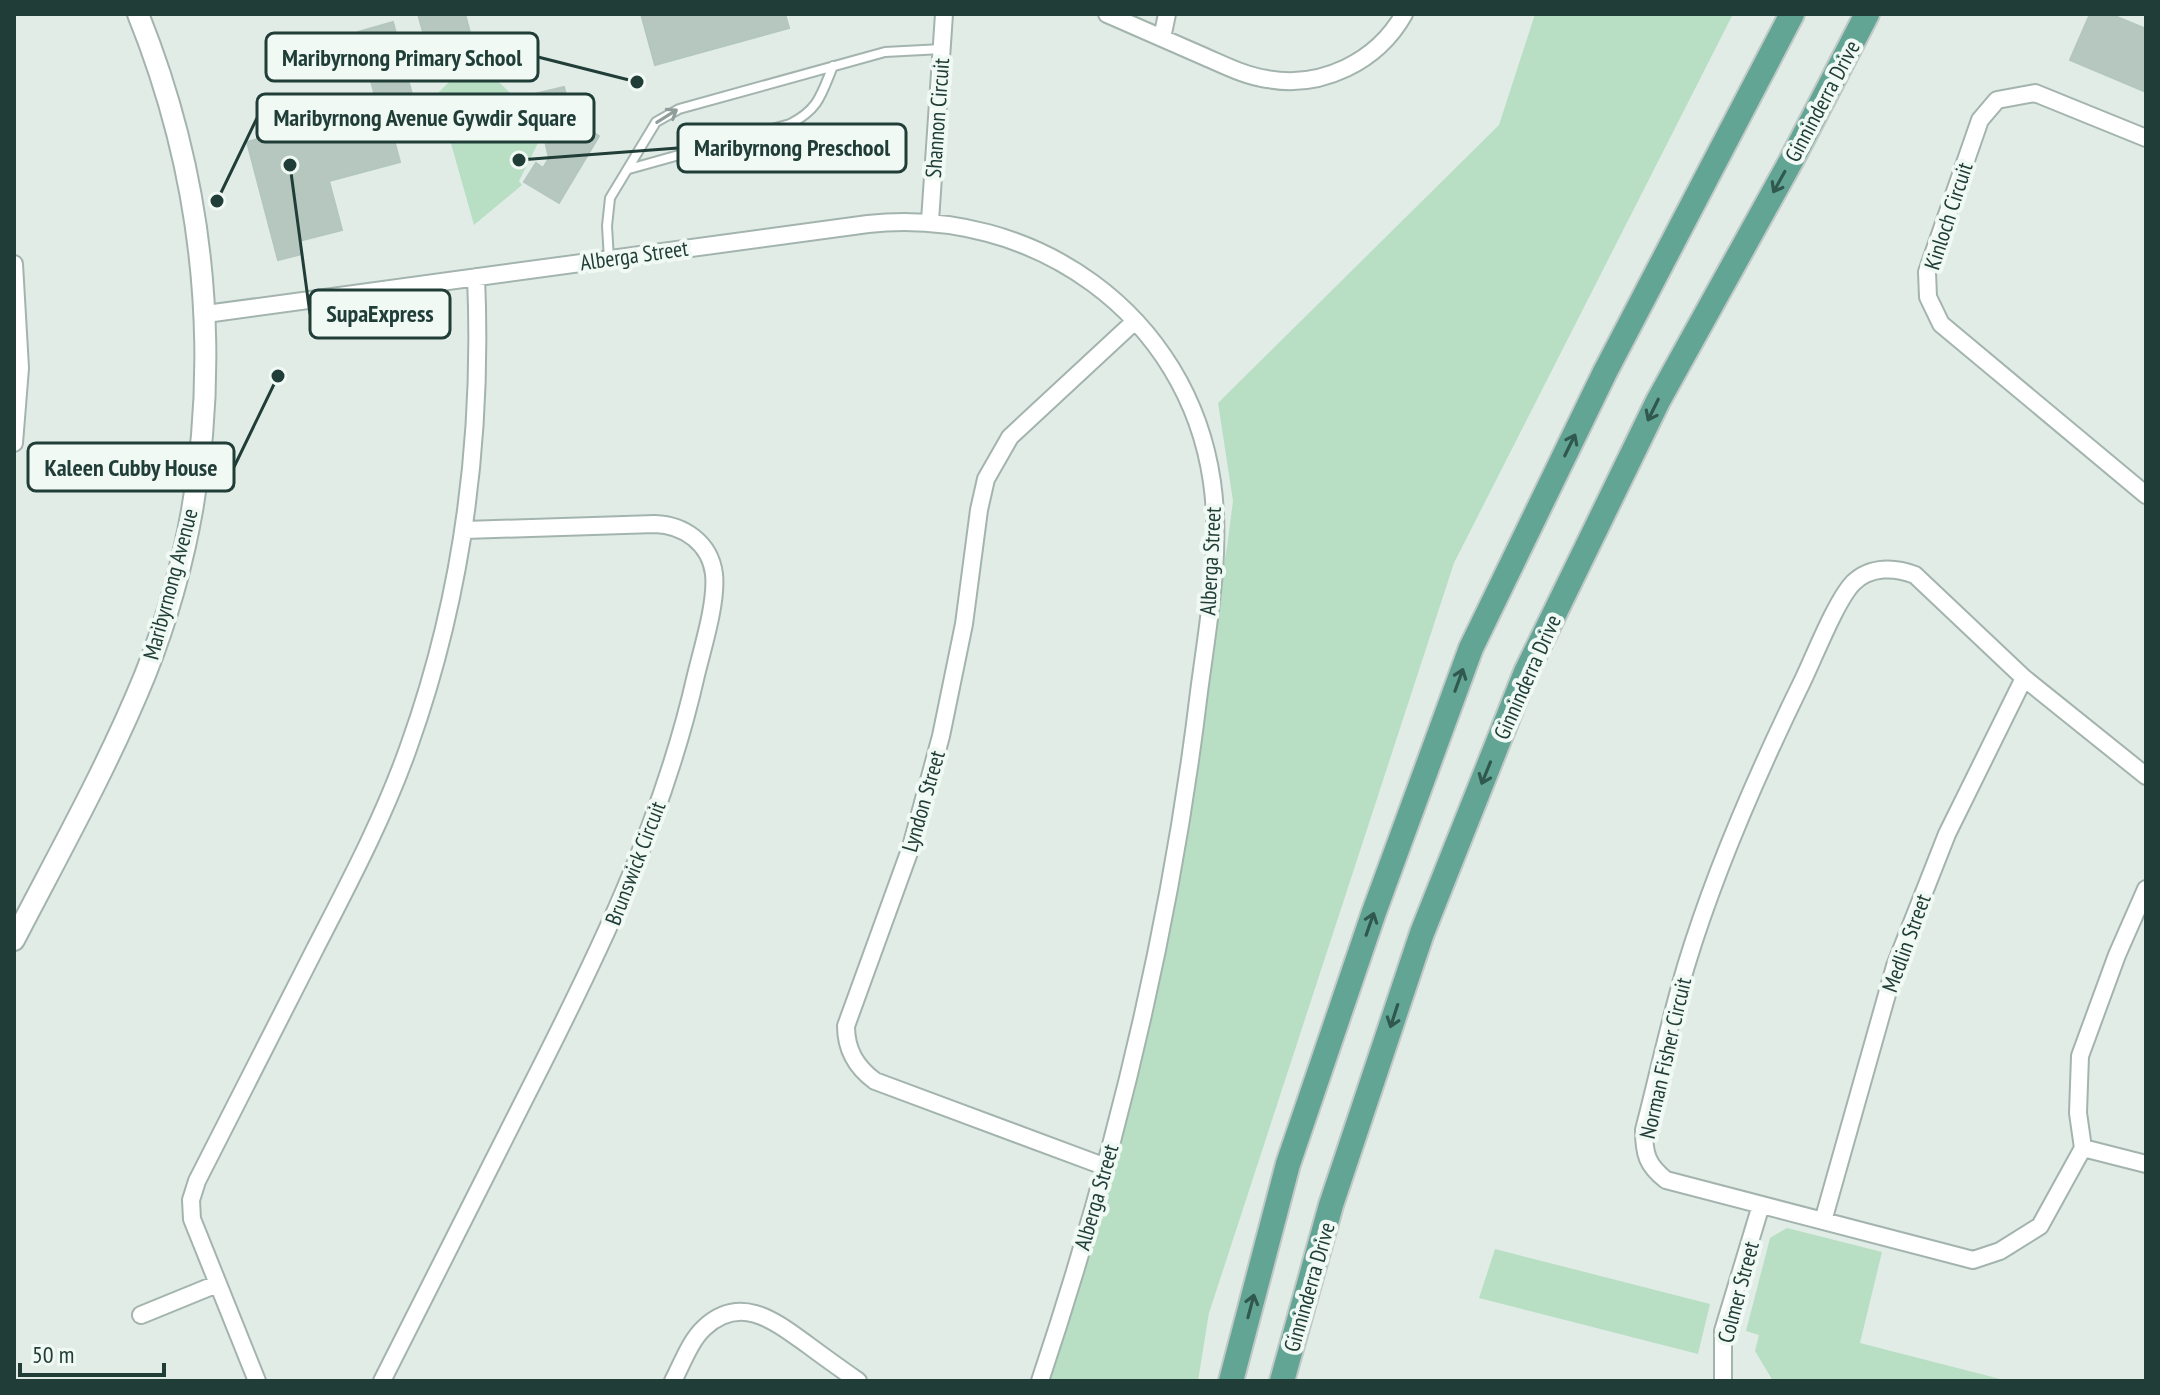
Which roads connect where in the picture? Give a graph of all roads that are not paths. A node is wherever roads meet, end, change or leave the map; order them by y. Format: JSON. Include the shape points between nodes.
{"nodes":[{"id":1,"x":138,"y":14,"type":"edge"},
{"id":2,"x":944,"y":14,"type":"edge"},
{"id":3,"x":1107,"y":14,"type":"edge"},
{"id":4,"x":1167,"y":14,"type":"edge"},
{"id":5,"x":1404,"y":14,"type":"edge"},
{"id":6,"x":1792,"y":14,"type":"edge"},
{"id":7,"x":1867,"y":14,"type":"edge"},
{"id":8,"x":1162,"y":38,"type":"junction"},
{"id":9,"x":942,"y":49,"type":"junction"},
{"id":10,"x":833,"y":66,"type":"junction"},
{"id":11,"x":2146,"y":138,"type":"edge"},
{"id":12,"x":628,"y":169,"type":"junction"},
{"id":13,"x":930,"y":221,"type":"junction"},
{"id":14,"x":609,"y":259,"type":"junction"},
{"id":15,"x":14,"y":264,"type":"edge"},
{"id":16,"x":476,"y":277,"type":"junction"},
{"id":17,"x":206,"y":314,"type":"junction"},
{"id":18,"x":1135,"y":321,"type":"junction"},
{"id":19,"x":14,"y":443,"type":"edge"},
{"id":20,"x":2146,"y":495,"type":"edge"},
{"id":21,"x":465,"y":530,"type":"junction"},
{"id":22,"x":2024,"y":678,"type":"junction"},
{"id":23,"x":2146,"y":776,"type":"edge"},
{"id":24,"x":2146,"y":889,"type":"edge"},
{"id":25,"x":14,"y":940,"type":"edge"},
{"id":26,"x":2083,"y":1148,"type":"junction"},
{"id":27,"x":2146,"y":1164,"type":"edge"},
{"id":28,"x":1106,"y":1167,"type":"junction"},
{"id":29,"x":1761,"y":1205,"type":"junction"},
{"id":30,"x":1823,"y":1221,"type":"junction"},
{"id":31,"x":217,"y":1284,"type":"junction"},
{"id":32,"x":141,"y":1315,"type":"dead end"},
{"id":33,"x":257,"y":1381,"type":"edge"},
{"id":34,"x":382,"y":1381,"type":"edge"},
{"id":35,"x":673,"y":1381,"type":"edge"},
{"id":36,"x":858,"y":1381,"type":"edge"},
{"id":37,"x":1040,"y":1381,"type":"edge"},
{"id":38,"x":1231,"y":1381,"type":"edge"},
{"id":39,"x":1282,"y":1381,"type":"edge"},
{"id":40,"x":1723,"y":1381,"type":"edge"}],
"edges":[{"from":1,"to":17,"type":"street","name":"Maribyrnong Avenue","via":[[185,162]]},
{"from":2,"to":9,"type":"street","name":"Shannon Circuit"},
{"from":3,"to":8,"type":"street"},
{"from":4,"to":8,"type":"street"},
{"from":5,"to":8,"type":"street","via":[[1367,56],[1337,72],[1303,80],[1252,76]]},
{"from":38,"to":6,"type":"main road","one_way":true,"via":[[1288,1164],[1471,648],[1605,372]]},
{"from":7,"to":39,"type":"main road","name":"Ginninderra Drive","one_way":true,"via":[[1658,401],[1526,672],[1422,933],[1331,1205]]},
{"from":9,"to":10,"type":"lane","via":[[885,52]]},
{"from":9,"to":13,"type":"street","name":"Shannon Circuit"},
{"from":12,"to":10,"type":"lane","one_way":true,"via":[[656,122],[679,109]]},
{"from":10,"to":12,"type":"lane","via":[[808,115]]},
{"from":11,"to":20,"type":"street","name":"Kinloch Circuit","via":[[2035,93],[1997,100],[1980,120],[1927,272],[1928,297],[1941,324]]},
{"from":12,"to":14,"type":"lane","via":[[610,198]]},
{"from":13,"to":14,"type":"street","name":"Alberga Street","via":[[878,223]]},
{"from":13,"to":18,"type":"street","name":"Alberga Street","via":[[1030,246],[1097,286]]},
{"from":14,"to":16,"type":"street","name":"Alberga Street"},
{"from":15,"to":19,"type":"street","via":[[20,329]]},
{"from":16,"to":17,"type":"street","name":"Alberga Street"},
{"from":16,"to":21,"type":"street","via":[[477,404]]},
{"from":17,"to":25,"type":"street","name":"Maribyrnong Avenue","via":[[202,436],[191,517],[171,597],[129,712]]},
{"from":18,"to":28,"type":"street","name":"Alberga Street","via":[[1179,383],[1199,429],[1211,478],[1215,529],[1179,834]]},
{"from":18,"to":28,"type":"street","name":"Lyndon Street","via":[[1010,437],[992,464],[981,494],[956,666],[930,778],[846,1026],[851,1053],[875,1081]]},
{"from":21,"to":31,"type":"street","via":[[436,662],[392,790],[193,1190],[192,1219]]},
{"from":21,"to":34,"type":"street","name":"Brunswick Circuit","via":[[673,526],[703,546],[714,572],[714,591],[678,744],[626,892]]},
{"from":22,"to":23,"type":"street","name":"Norman Fisher Circuit"},
{"from":22,"to":29,"type":"street","name":"Norman Fisher Circuit","via":[[1915,575],[1896,567],[1869,573],[1854,583],[1835,614],[1731,838],[1686,965],[1644,1130],[1644,1153],[1651,1168],[1666,1180]]},
{"from":22,"to":30,"type":"street","name":"Medlin Street","via":[[1947,834],[1895,966]]},
{"from":24,"to":26,"type":"street","via":[[2080,1056]]},
{"from":26,"to":27,"type":"street"},
{"from":26,"to":30,"type":"street","name":"Norman Fisher Circuit","via":[[2040,1226],[2000,1251],[1973,1260]]},
{"from":28,"to":37,"type":"street","name":"Alberga Street"},
{"from":29,"to":30,"type":"street","name":"Norman Fisher Circuit"},
{"from":29,"to":40,"type":"street","name":"Colmer Street","via":[[1723,1331]]},
{"from":31,"to":32,"type":"street"},
{"from":31,"to":33,"type":"street"},
{"from":35,"to":36,"type":"street","via":[[704,1327],[740,1312],[769,1318]]}]}
